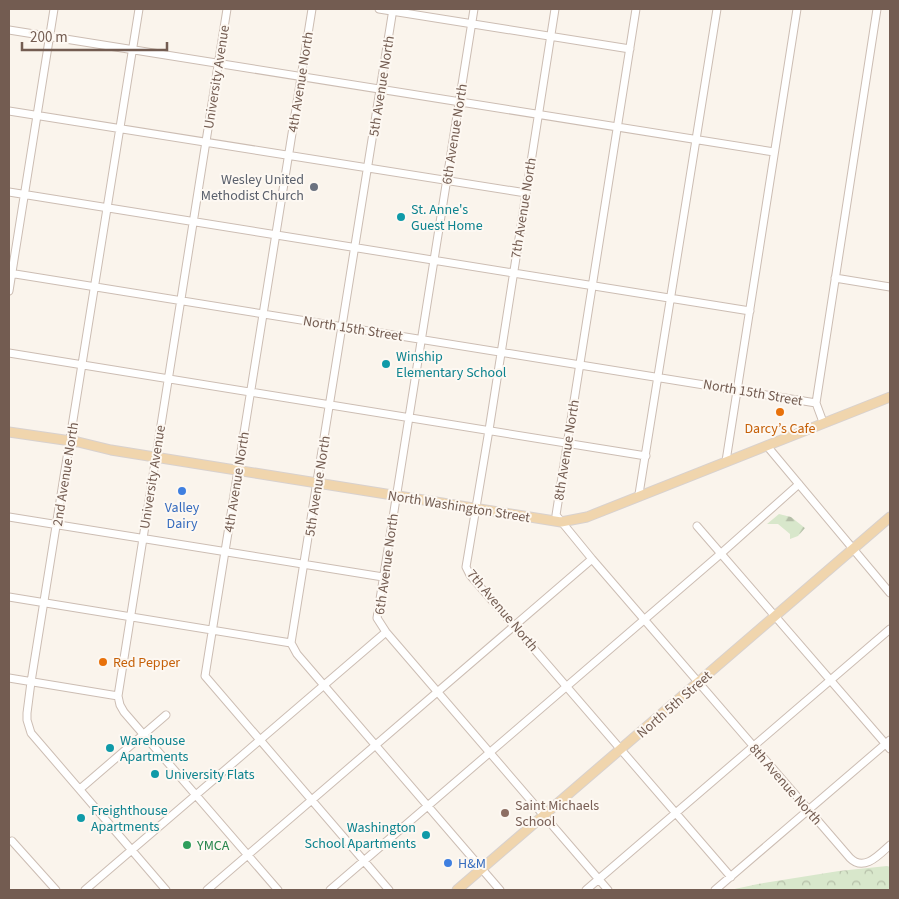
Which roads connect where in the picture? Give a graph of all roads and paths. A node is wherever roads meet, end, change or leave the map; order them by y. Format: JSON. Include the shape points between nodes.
{"nodes":[{"id":1,"x":54,"y":9,"type":"edge"},
{"id":2,"x":139,"y":9,"type":"edge"},
{"id":3,"x":227,"y":9,"type":"edge"},
{"id":4,"x":312,"y":9,"type":"edge"},
{"id":5,"x":380,"y":9,"type":"edge"},
{"id":6,"x":474,"y":9,"type":"edge"},
{"id":7,"x":555,"y":9,"type":"edge"},
{"id":8,"x":636,"y":9,"type":"edge"},
{"id":9,"x":717,"y":9,"type":"edge"},
{"id":10,"x":797,"y":9,"type":"edge"},
{"id":11,"x":877,"y":9,"type":"edge"},
{"id":12,"x":393,"y":10,"type":"edge"},
{"id":13,"x":472,"y":23,"type":"junction"},
{"id":14,"x":9,"y":30,"type":"edge"},
{"id":15,"x":551,"y":36,"type":"junction"},
{"id":16,"x":49,"y":37,"type":"junction"},
{"id":17,"x":630,"y":49,"type":"junction"},
{"id":18,"x":132,"y":50,"type":"junction"},
{"id":19,"x":218,"y":64,"type":"junction"},
{"id":20,"x":301,"y":77,"type":"junction"},
{"id":21,"x":380,"y":90,"type":"junction"},
{"id":22,"x":459,"y":102,"type":"junction"},
{"id":23,"x":9,"y":111,"type":"edge"},
{"id":24,"x":37,"y":115,"type":"junction"},
{"id":25,"x":539,"y":115,"type":"junction"},
{"id":26,"x":617,"y":127,"type":"junction"},
{"id":27,"x":120,"y":129,"type":"junction"},
{"id":28,"x":696,"y":140,"type":"junction"},
{"id":29,"x":205,"y":142,"type":"junction"},
{"id":30,"x":774,"y":152,"type":"junction"},
{"id":31,"x":288,"y":156,"type":"junction"},
{"id":32,"x":368,"y":168,"type":"junction"},
{"id":33,"x":446,"y":182,"type":"junction"},
{"id":34,"x":9,"y":192,"type":"edge"},
{"id":35,"x":24,"y":194,"type":"junction"},
{"id":36,"x":526,"y":194,"type":"junction"},
{"id":37,"x":107,"y":208,"type":"junction"},
{"id":38,"x":192,"y":221,"type":"junction"},
{"id":39,"x":276,"y":235,"type":"junction"},
{"id":40,"x":355,"y":247,"type":"junction"},
{"id":41,"x":434,"y":260,"type":"junction"},
{"id":42,"x":10,"y":273,"type":"edge"},
{"id":43,"x":513,"y":273,"type":"junction"},
{"id":44,"x":835,"y":278,"type":"junction"},
{"id":45,"x":592,"y":285,"type":"junction"},
{"id":46,"x":95,"y":286,"type":"junction"},
{"id":47,"x":890,"y":287,"type":"edge"},
{"id":48,"x":9,"y":291,"type":"edge"},
{"id":49,"x":671,"y":298,"type":"junction"},
{"id":50,"x":180,"y":300,"type":"junction"},
{"id":51,"x":750,"y":311,"type":"junction"},
{"id":52,"x":263,"y":313,"type":"junction"},
{"id":53,"x":342,"y":326,"type":"junction"},
{"id":54,"x":421,"y":339,"type":"junction"},
{"id":55,"x":501,"y":352,"type":"junction"},
{"id":56,"x":9,"y":353,"type":"edge"},
{"id":57,"x":580,"y":364,"type":"junction"},
{"id":58,"x":82,"y":365,"type":"junction"},
{"id":59,"x":659,"y":377,"type":"junction"},
{"id":60,"x":168,"y":379,"type":"junction"},
{"id":61,"x":737,"y":389,"type":"junction"},
{"id":62,"x":251,"y":392,"type":"junction"},
{"id":63,"x":890,"y":397,"type":"edge"},
{"id":64,"x":816,"y":403,"type":"junction"},
{"id":65,"x":330,"y":405,"type":"junction"},
{"id":66,"x":408,"y":418,"type":"junction"},
{"id":67,"x":823,"y":422,"type":"junction"},
{"id":68,"x":489,"y":430,"type":"junction"},
{"id":69,"x":9,"y":432,"type":"edge"},
{"id":70,"x":70,"y":441,"type":"junction"},
{"id":71,"x":567,"y":443,"type":"junction"},
{"id":72,"x":767,"y":446,"type":"junction"},
{"id":73,"x":646,"y":456,"type":"junction"},
{"id":74,"x":155,"y":457,"type":"junction"},
{"id":75,"x":726,"y":461,"type":"junction"},
{"id":76,"x":238,"y":470,"type":"junction"},
{"id":77,"x":317,"y":483,"type":"junction"},
{"id":78,"x":799,"y":484,"type":"junction"},
{"id":79,"x":640,"y":494,"type":"junction"},
{"id":80,"x":396,"y":496,"type":"junction"},
{"id":81,"x":476,"y":508,"type":"junction"},
{"id":82,"x":9,"y":517,"type":"edge"},
{"id":83,"x":890,"y":517,"type":"edge"},
{"id":84,"x":561,"y":522,"type":"junction"},
{"id":85,"x":56,"y":524,"type":"junction"},
{"id":86,"x":698,"y":526,"type":"dead end"},
{"id":87,"x":142,"y":538,"type":"junction"},
{"id":88,"x":853,"y":550,"type":"junction"},
{"id":89,"x":225,"y":552,"type":"junction"},
{"id":90,"x":721,"y":552,"type":"junction"},
{"id":91,"x":592,"y":559,"type":"junction"},
{"id":92,"x":304,"y":564,"type":"junction"},
{"id":93,"x":383,"y":577,"type":"junction"},
{"id":94,"x":890,"y":593,"type":"edge"},
{"id":95,"x":9,"y":597,"type":"edge"},
{"id":96,"x":44,"y":603,"type":"junction"},
{"id":97,"x":776,"y":616,"type":"junction"},
{"id":98,"x":130,"y":617,"type":"junction"},
{"id":99,"x":645,"y":620,"type":"junction"},
{"id":100,"x":515,"y":626,"type":"junction"},
{"id":101,"x":890,"y":629,"type":"edge"},
{"id":102,"x":213,"y":630,"type":"junction"},
{"id":103,"x":386,"y":632,"type":"junction"},
{"id":104,"x":291,"y":643,"type":"junction"},
{"id":105,"x":9,"y":678,"type":"edge"},
{"id":106,"x":831,"y":680,"type":"junction"},
{"id":107,"x":31,"y":682,"type":"junction"},
{"id":108,"x":698,"y":683,"type":"junction"},
{"id":109,"x":324,"y":685,"type":"junction"},
{"id":110,"x":568,"y":686,"type":"junction"},
{"id":111,"x":438,"y":693,"type":"junction"},
{"id":112,"x":118,"y":696,"type":"junction"},
{"id":113,"x":166,"y":715,"type":"dead end"},
{"id":114,"x":143,"y":734,"type":"junction"},
{"id":115,"x":260,"y":740,"type":"junction"},
{"id":116,"x":889,"y":744,"type":"edge"},
{"id":117,"x":375,"y":746,"type":"junction"},
{"id":118,"x":754,"y":747,"type":"junction"},
{"id":119,"x":621,"y":749,"type":"junction"},
{"id":120,"x":490,"y":753,"type":"junction"},
{"id":121,"x":80,"y":789,"type":"junction"},
{"id":122,"x":196,"y":795,"type":"junction"},
{"id":123,"x":312,"y":801,"type":"junction"},
{"id":124,"x":428,"y":807,"type":"junction"},
{"id":125,"x":808,"y":810,"type":"junction"},
{"id":126,"x":676,"y":813,"type":"junction"},
{"id":127,"x":544,"y":816,"type":"junction"},
{"id":128,"x":12,"y":841,"type":"dead end"},
{"id":129,"x":890,"y":845,"type":"edge"},
{"id":130,"x":132,"y":850,"type":"junction"},
{"id":131,"x":247,"y":855,"type":"junction"},
{"id":132,"x":364,"y":861,"type":"junction"},
{"id":133,"x":481,"y":869,"type":"junction"},
{"id":134,"x":731,"y":877,"type":"junction"},
{"id":135,"x":599,"y":880,"type":"junction"},
{"id":136,"x":56,"y":890,"type":"edge"},
{"id":137,"x":86,"y":890,"type":"edge"},
{"id":138,"x":166,"y":890,"type":"edge"},
{"id":139,"x":207,"y":890,"type":"edge"},
{"id":140,"x":278,"y":890,"type":"edge"},
{"id":141,"x":330,"y":890,"type":"edge"},
{"id":142,"x":389,"y":890,"type":"edge"},
{"id":143,"x":457,"y":890,"type":"edge"},
{"id":144,"x":500,"y":890,"type":"edge"},
{"id":145,"x":586,"y":890,"type":"edge"},
{"id":146,"x":608,"y":890,"type":"edge"},
{"id":147,"x":715,"y":890,"type":"edge"}],
"edges":[{"from":1,"to":16,"type":"street"},
{"from":2,"to":18,"type":"street","name":"2nd Avenue North"},
{"from":3,"to":19,"type":"street","name":"University Avenue"},
{"from":4,"to":20,"type":"street","name":"4th Avenue North"},
{"from":5,"to":12,"type":"street"},
{"from":6,"to":13,"type":"street","name":"6th Avenue North"},
{"from":7,"to":15,"type":"street","name":"7th Avenue North"},
{"from":8,"to":17,"type":"street","name":"8th Avenue North"},
{"from":9,"to":28,"type":"street"},
{"from":10,"to":30,"type":"street"},
{"from":11,"to":44,"type":"street"},
{"from":12,"to":13,"type":"street"},
{"from":12,"to":21,"type":"street","name":"5th Avenue North"},
{"from":13,"to":15,"type":"street"},
{"from":13,"to":22,"type":"street","name":"6th Avenue North"},
{"from":14,"to":16,"type":"street"},
{"from":15,"to":17,"type":"street"},
{"from":15,"to":25,"type":"street","name":"7th Avenue North"},
{"from":16,"to":18,"type":"street"},
{"from":16,"to":24,"type":"street"},
{"from":17,"to":26,"type":"street","name":"8th Avenue North"},
{"from":18,"to":19,"type":"street"},
{"from":18,"to":27,"type":"street","name":"2nd Avenue North"},
{"from":19,"to":20,"type":"street"},
{"from":19,"to":29,"type":"street","name":"University Avenue"},
{"from":20,"to":21,"type":"street"},
{"from":20,"to":31,"type":"street","name":"4th Avenue North"},
{"from":21,"to":22,"type":"street"},
{"from":21,"to":32,"type":"street","name":"5th Avenue North"},
{"from":22,"to":25,"type":"street"},
{"from":22,"to":33,"type":"street","name":"6th Avenue North"},
{"from":23,"to":24,"type":"street"},
{"from":24,"to":27,"type":"street"},
{"from":24,"to":35,"type":"street"},
{"from":25,"to":26,"type":"street"},
{"from":25,"to":36,"type":"street","name":"7th Avenue North"},
{"from":26,"to":28,"type":"street"},
{"from":26,"to":45,"type":"street","name":"8th Avenue North"},
{"from":27,"to":29,"type":"street"},
{"from":27,"to":37,"type":"street","name":"2nd Avenue North"},
{"from":28,"to":30,"type":"street"},
{"from":28,"to":49,"type":"street"},
{"from":29,"to":31,"type":"street"},
{"from":29,"to":38,"type":"street","name":"University Avenue"},
{"from":30,"to":51,"type":"street"},
{"from":31,"to":32,"type":"street"},
{"from":31,"to":39,"type":"street","name":"4th Avenue North"},
{"from":32,"to":33,"type":"street"},
{"from":32,"to":40,"type":"street","name":"5th Avenue North"},
{"from":33,"to":36,"type":"street"},
{"from":33,"to":41,"type":"street","name":"6th Avenue North"},
{"from":34,"to":35,"type":"street"},
{"from":35,"to":37,"type":"street"},
{"from":35,"to":42,"type":"street"},
{"from":36,"to":43,"type":"street","name":"7th Avenue North"},
{"from":37,"to":38,"type":"street"},
{"from":37,"to":46,"type":"street","name":"2nd Avenue North"},
{"from":38,"to":39,"type":"street"},
{"from":38,"to":50,"type":"street","name":"University Avenue"},
{"from":39,"to":40,"type":"street"},
{"from":39,"to":52,"type":"street","name":"4th Avenue North"},
{"from":40,"to":41,"type":"street"},
{"from":40,"to":53,"type":"street","name":"5th Avenue North"},
{"from":41,"to":43,"type":"street"},
{"from":41,"to":54,"type":"street","name":"6th Avenue North"},
{"from":42,"to":46,"type":"street","name":"North 15th Street"},
{"from":42,"to":48,"type":"street"},
{"from":43,"to":45,"type":"street"},
{"from":43,"to":55,"type":"street","name":"7th Avenue North"},
{"from":44,"to":47,"type":"street"},
{"from":44,"to":64,"type":"street"},
{"from":45,"to":49,"type":"street"},
{"from":45,"to":57,"type":"street","name":"8th Avenue North"},
{"from":46,"to":50,"type":"street","name":"North 15th Street"},
{"from":46,"to":58,"type":"street","name":"2nd Avenue North"},
{"from":49,"to":51,"type":"street"},
{"from":49,"to":59,"type":"street"},
{"from":50,"to":52,"type":"street","name":"North 15th Street"},
{"from":50,"to":60,"type":"street","name":"University Avenue"},
{"from":51,"to":61,"type":"street"},
{"from":52,"to":53,"type":"street","name":"North 15th Street"},
{"from":52,"to":62,"type":"street","name":"4th Avenue North"},
{"from":53,"to":54,"type":"street","name":"North 15th Street"},
{"from":53,"to":65,"type":"street","name":"5th Avenue North"},
{"from":54,"to":55,"type":"street","name":"North 15th Street"},
{"from":54,"to":66,"type":"street","name":"6th Avenue North"},
{"from":55,"to":57,"type":"street","name":"North 15th Street"},
{"from":55,"to":68,"type":"street","name":"7th Avenue North"},
{"from":56,"to":58,"type":"street"},
{"from":57,"to":59,"type":"street","name":"North 15th Street"},
{"from":57,"to":71,"type":"street","name":"8th Avenue North"},
{"from":58,"to":60,"type":"street"},
{"from":58,"to":70,"type":"street","name":"2nd Avenue North"},
{"from":59,"to":61,"type":"street","name":"North 15th Street"},
{"from":59,"to":73,"type":"street"},
{"from":60,"to":62,"type":"street"},
{"from":60,"to":74,"type":"street","name":"University Avenue"},
{"from":61,"to":64,"type":"street","name":"North 15th Street"},
{"from":61,"to":75,"type":"street"},
{"from":62,"to":65,"type":"street"},
{"from":62,"to":76,"type":"street","name":"4th Avenue North"},
{"from":63,"to":67,"type":"main road","name":"North Washington Street"},
{"from":64,"to":67,"type":"street"},
{"from":65,"to":66,"type":"street"},
{"from":65,"to":77,"type":"street","name":"5th Avenue North"},
{"from":66,"to":68,"type":"street"},
{"from":66,"to":80,"type":"street","name":"6th Avenue North"},
{"from":67,"to":72,"type":"main road","name":"North Washington Street"},
{"from":68,"to":71,"type":"street"},
{"from":68,"to":81,"type":"street","name":"7th Avenue North"},
{"from":69,"to":70,"type":"main road","name":"North Washington Street"},
{"from":70,"to":74,"type":"main road","name":"North Washington Street"},
{"from":70,"to":85,"type":"street","name":"2nd Avenue North"},
{"from":71,"to":73,"type":"street"},
{"from":71,"to":84,"type":"street","name":"8th Avenue North","via":[[556,515]]},
{"from":72,"to":75,"type":"main road","name":"North Washington Street"},
{"from":72,"to":78,"type":"street"},
{"from":73,"to":79,"type":"street"},
{"from":74,"to":76,"type":"main road","name":"North Washington Street"},
{"from":74,"to":87,"type":"street","name":"University Avenue"},
{"from":75,"to":79,"type":"main road","name":"North Washington Street"},
{"from":76,"to":77,"type":"main road","name":"North Washington Street"},
{"from":76,"to":89,"type":"street","name":"4th Avenue North"},
{"from":77,"to":80,"type":"main road","name":"North Washington Street"},
{"from":77,"to":92,"type":"street","name":"5th Avenue North"},
{"from":78,"to":88,"type":"street"},
{"from":78,"to":90,"type":"street"},
{"from":79,"to":84,"type":"main road","name":"North Washington Street","via":[[587,516]]},
{"from":80,"to":81,"type":"main road","name":"North Washington Street"},
{"from":80,"to":93,"type":"street","name":"6th Avenue North"},
{"from":81,"to":84,"type":"main road","name":"North Washington Street"},
{"from":81,"to":100,"type":"street","name":"7th Avenue North","via":[[466,567]]},
{"from":82,"to":85,"type":"street"},
{"from":83,"to":88,"type":"main road","name":"North 5th Street"},
{"from":84,"to":91,"type":"street","name":"8th Avenue North"},
{"from":85,"to":87,"type":"street"},
{"from":85,"to":96,"type":"street","name":"2nd Avenue North"},
{"from":86,"to":90,"type":"street"},
{"from":87,"to":89,"type":"street"},
{"from":87,"to":98,"type":"street","name":"University Avenue"},
{"from":88,"to":94,"type":"street"},
{"from":88,"to":97,"type":"main road","name":"North 5th Street"},
{"from":89,"to":92,"type":"street"},
{"from":89,"to":102,"type":"street","name":"4th Avenue North"},
{"from":90,"to":97,"type":"street"},
{"from":90,"to":99,"type":"street"},
{"from":91,"to":99,"type":"street","name":"8th Avenue North"},
{"from":91,"to":100,"type":"street"},
{"from":92,"to":93,"type":"street"},
{"from":92,"to":104,"type":"street","name":"5th Avenue North"},
{"from":93,"to":103,"type":"street","name":"6th Avenue North","via":[[377,618]]},
{"from":95,"to":96,"type":"street"},
{"from":96,"to":98,"type":"street"},
{"from":96,"to":107,"type":"street","name":"2nd Avenue North"},
{"from":97,"to":106,"type":"street"},
{"from":97,"to":108,"type":"main road","name":"North 5th Street"},
{"from":98,"to":102,"type":"street"},
{"from":98,"to":112,"type":"street","name":"University Avenue"},
{"from":99,"to":108,"type":"street","name":"8th Avenue North"},
{"from":99,"to":110,"type":"street"},
{"from":100,"to":110,"type":"street","name":"7th Avenue North"},
{"from":100,"to":111,"type":"street"},
{"from":101,"to":106,"type":"street"},
{"from":102,"to":104,"type":"street"},
{"from":102,"to":115,"type":"street","name":"4th Avenue North","via":[[205,676]]},
{"from":103,"to":109,"type":"street"},
{"from":103,"to":111,"type":"street","name":"6th Avenue North"},
{"from":104,"to":109,"type":"street"},
{"from":105,"to":107,"type":"street"},
{"from":106,"to":116,"type":"street"},
{"from":106,"to":118,"type":"street"},
{"from":107,"to":112,"type":"street"},
{"from":107,"to":121,"type":"street","name":"2nd Avenue North","via":[[28,727]]},
{"from":108,"to":118,"type":"street","name":"8th Avenue North"},
{"from":108,"to":119,"type":"main road","name":"North 5th Street"},
{"from":109,"to":115,"type":"street"},
{"from":109,"to":117,"type":"street"},
{"from":110,"to":119,"type":"street","name":"7th Avenue North"},
{"from":110,"to":120,"type":"street"},
{"from":111,"to":117,"type":"street"},
{"from":111,"to":120,"type":"street","name":"6th Avenue North"},
{"from":112,"to":114,"type":"street","via":[[124,712]]},
{"from":113,"to":114,"type":"street"},
{"from":114,"to":121,"type":"street"},
{"from":114,"to":122,"type":"street"},
{"from":115,"to":122,"type":"street"},
{"from":115,"to":123,"type":"street","name":"4th Avenue North"},
{"from":116,"to":125,"type":"street"},
{"from":117,"to":123,"type":"street"},
{"from":117,"to":124,"type":"street"},
{"from":118,"to":125,"type":"street","name":"8th Avenue North"},
{"from":118,"to":126,"type":"street"},
{"from":119,"to":126,"type":"street","name":"7th Avenue North"},
{"from":119,"to":127,"type":"main road","name":"North 5th Street"},
{"from":120,"to":124,"type":"street"},
{"from":120,"to":127,"type":"street","name":"6th Avenue North"},
{"from":121,"to":130,"type":"street","name":"2nd Avenue North"},
{"from":122,"to":130,"type":"street"},
{"from":122,"to":131,"type":"street"},
{"from":123,"to":131,"type":"street"},
{"from":123,"to":132,"type":"street","name":"4th Avenue North"},
{"from":124,"to":132,"type":"street"},
{"from":124,"to":133,"type":"street"},
{"from":125,"to":129,"type":"street","name":"8th Avenue North","via":[[854,863],[872,862]]},
{"from":125,"to":134,"type":"street"},
{"from":126,"to":134,"type":"street","name":"7th Avenue North"},
{"from":126,"to":135,"type":"street"},
{"from":127,"to":133,"type":"main road","name":"North 5th Street"},
{"from":127,"to":135,"type":"street","name":"6th Avenue North"},
{"from":128,"to":136,"type":"street"},
{"from":130,"to":137,"type":"street"},
{"from":130,"to":138,"type":"street","name":"2nd Avenue North"},
{"from":131,"to":139,"type":"street"},
{"from":131,"to":140,"type":"street"},
{"from":132,"to":141,"type":"street"},
{"from":132,"to":142,"type":"street","name":"4th Avenue North"},
{"from":133,"to":143,"type":"main road","name":"North 5th Street"},
{"from":133,"to":144,"type":"street"},
{"from":134,"to":147,"type":"street"},
{"from":135,"to":145,"type":"street"},
{"from":135,"to":146,"type":"street","name":"6th Avenue North"}]}
